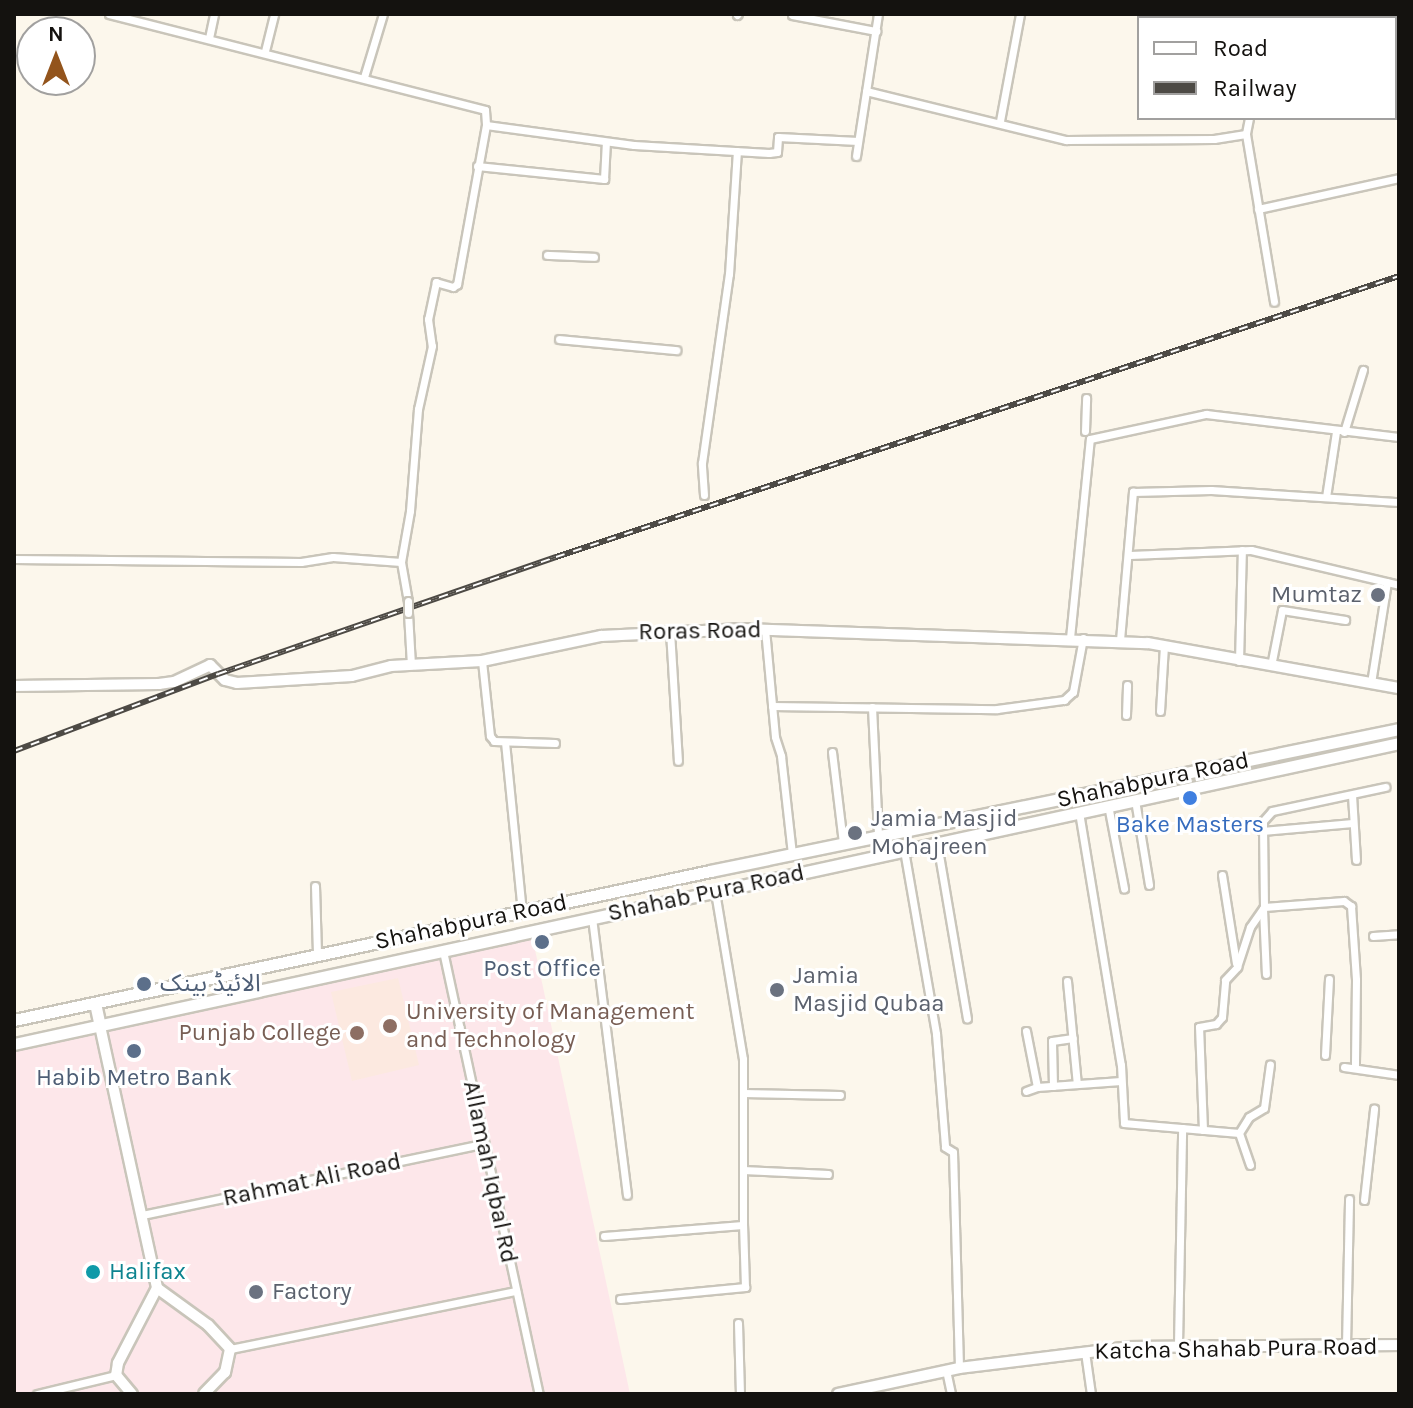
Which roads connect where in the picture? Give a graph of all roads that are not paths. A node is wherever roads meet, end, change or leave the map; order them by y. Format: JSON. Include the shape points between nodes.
{"nodes":[{"id":1,"x":109,"y":14,"type":"edge"},
{"id":2,"x":214,"y":14,"type":"edge"},
{"id":3,"x":274,"y":14,"type":"edge"},
{"id":4,"x":383,"y":14,"type":"edge"},
{"id":5,"x":878,"y":14,"type":"edge"},
{"id":6,"x":1020,"y":14,"type":"edge"},
{"id":7,"x":792,"y":15,"type":"edge"},
{"id":8,"x":130,"y":16,"type":"edge"},
{"id":9,"x":876,"y":31,"type":"junction"},
{"id":10,"x":209,"y":38,"type":"junction"},
{"id":11,"x":265,"y":51,"type":"junction"},
{"id":12,"x":364,"y":77,"type":"junction"},
{"id":13,"x":866,"y":91,"type":"junction"},
{"id":14,"x":1249,"y":120,"type":"edge"},
{"id":15,"x":1000,"y":121,"type":"junction"},
{"id":16,"x":486,"y":125,"type":"junction"},
{"id":17,"x":1246,"y":134,"type":"junction"},
{"id":18,"x":858,"y":141,"type":"junction"},
{"id":19,"x":606,"y":142,"type":"junction"},
{"id":20,"x":737,"y":151,"type":"junction"},
{"id":21,"x":856,"y":156,"type":"dead end"},
{"id":22,"x":477,"y":166,"type":"junction"},
{"id":23,"x":1399,"y":178,"type":"edge"},
{"id":24,"x":1258,"y":209,"type":"junction"},
{"id":25,"x":547,"y":255,"type":"dead end"},
{"id":26,"x":594,"y":257,"type":"dead end"},
{"id":27,"x":1274,"y":302,"type":"dead end"},
{"id":28,"x":559,"y":339,"type":"dead end"},
{"id":29,"x":676,"y":350,"type":"dead end"},
{"id":30,"x":1363,"y":370,"type":"dead end"},
{"id":31,"x":1086,"y":398,"type":"dead end"},
{"id":32,"x":1085,"y":431,"type":"dead end"},
{"id":33,"x":1340,"y":432,"type":"junction"},
{"id":34,"x":1399,"y":437,"type":"edge"},
{"id":35,"x":704,"y":495,"type":"dead end"},
{"id":36,"x":1326,"y":497,"type":"junction"},
{"id":37,"x":1399,"y":502,"type":"edge"},
{"id":38,"x":1242,"y":550,"type":"junction"},
{"id":39,"x":1130,"y":555,"type":"junction"},
{"id":40,"x":14,"y":559,"type":"edge"},
{"id":41,"x":401,"y":562,"type":"junction"},
{"id":42,"x":1387,"y":582,"type":"junction"},
{"id":43,"x":1399,"y":585,"type":"edge"},
{"id":44,"x":1345,"y":620,"type":"dead end"},
{"id":45,"x":765,"y":629,"type":"junction"},
{"id":46,"x":670,"y":631,"type":"junction"},
{"id":47,"x":1070,"y":638,"type":"junction"},
{"id":48,"x":1083,"y":638,"type":"junction"},
{"id":49,"x":1120,"y":640,"type":"junction"},
{"id":50,"x":1164,"y":646,"type":"junction"},
{"id":51,"x":482,"y":661,"type":"junction"},
{"id":52,"x":1239,"y":661,"type":"junction"},
{"id":53,"x":411,"y":665,"type":"junction"},
{"id":54,"x":1271,"y":666,"type":"junction"},
{"id":55,"x":1371,"y":683,"type":"junction"},
{"id":56,"x":1127,"y":685,"type":"dead end"},
{"id":57,"x":14,"y":686,"type":"edge"},
{"id":58,"x":1399,"y":688,"type":"edge"},
{"id":59,"x":772,"y":706,"type":"junction"},
{"id":60,"x":872,"y":707,"type":"junction"},
{"id":61,"x":1160,"y":711,"type":"dead end"},
{"id":62,"x":1126,"y":715,"type":"dead end"},
{"id":63,"x":1399,"y":729,"type":"edge"},
{"id":64,"x":505,"y":742,"type":"junction"},
{"id":65,"x":555,"y":743,"type":"dead end"},
{"id":66,"x":1399,"y":743,"type":"edge"},
{"id":67,"x":832,"y":752,"type":"dead end"},
{"id":68,"x":678,"y":761,"type":"dead end"},
{"id":69,"x":1385,"y":787,"type":"dead end"},
{"id":70,"x":1088,"y":793,"type":"junction"},
{"id":71,"x":1352,"y":795,"type":"junction"},
{"id":72,"x":1055,"y":800,"type":"junction"},
{"id":73,"x":1135,"y":800,"type":"junction"},
{"id":74,"x":1108,"y":805,"type":"junction"},
{"id":75,"x":1085,"y":811,"type":"junction"},
{"id":76,"x":1061,"y":816,"type":"junction"},
{"id":77,"x":1353,"y":823,"type":"junction"},
{"id":78,"x":1262,"y":831,"type":"junction"},
{"id":79,"x":878,"y":836,"type":"junction"},
{"id":80,"x":843,"y":843,"type":"junction"},
{"id":81,"x":937,"y":843,"type":"junction"},
{"id":82,"x":904,"y":850,"type":"junction"},
{"id":83,"x":792,"y":854,"type":"junction"},
{"id":84,"x":1356,"y":860,"type":"dead end"},
{"id":85,"x":1222,"y":875,"type":"dead end"},
{"id":86,"x":1149,"y":885,"type":"dead end"},
{"id":87,"x":315,"y":886,"type":"dead end"},
{"id":88,"x":1124,"y":888,"type":"dead end"},
{"id":89,"x":715,"y":892,"type":"junction"},
{"id":90,"x":1264,"y":908,"type":"junction"},
{"id":91,"x":522,"y":911,"type":"junction"},
{"id":92,"x":592,"y":918,"type":"junction"},
{"id":93,"x":438,"y":930,"type":"junction"},
{"id":94,"x":1399,"y":934,"type":"edge"},
{"id":95,"x":1373,"y":936,"type":"dead end"},
{"id":96,"x":443,"y":951,"type":"junction"},
{"id":97,"x":317,"y":955,"type":"junction"},
{"id":98,"x":1237,"y":967,"type":"junction"},
{"id":99,"x":1266,"y":974,"type":"dead end"},
{"id":100,"x":1329,"y":979,"type":"dead end"},
{"id":101,"x":1067,"y":981,"type":"dead end"},
{"id":102,"x":95,"y":1003,"type":"junction"},
{"id":103,"x":967,"y":1018,"type":"dead end"},
{"id":104,"x":14,"y":1020,"type":"edge"},
{"id":105,"x":100,"y":1026,"type":"junction"},
{"id":106,"x":1026,"y":1031,"type":"dead end"},
{"id":107,"x":1073,"y":1038,"type":"junction"},
{"id":108,"x":14,"y":1044,"type":"edge"},
{"id":109,"x":1325,"y":1055,"type":"dead end"},
{"id":110,"x":1270,"y":1064,"type":"dead end"},
{"id":111,"x":1344,"y":1067,"type":"dead end"},
{"id":112,"x":1355,"y":1068,"type":"junction"},
{"id":113,"x":1399,"y":1075,"type":"edge"},
{"id":114,"x":1121,"y":1081,"type":"junction"},
{"id":115,"x":1077,"y":1084,"type":"junction"},
{"id":116,"x":1053,"y":1086,"type":"junction"},
{"id":117,"x":1037,"y":1087,"type":"junction"},
{"id":118,"x":1026,"y":1091,"type":"dead end"},
{"id":119,"x":743,"y":1093,"type":"junction"},
{"id":120,"x":840,"y":1095,"type":"dead end"},
{"id":121,"x":1374,"y":1109,"type":"dead end"},
{"id":122,"x":1182,"y":1128,"type":"junction"},
{"id":123,"x":1203,"y":1130,"type":"junction"},
{"id":124,"x":1239,"y":1133,"type":"junction"},
{"id":125,"x":483,"y":1144,"type":"junction"},
{"id":126,"x":1250,"y":1165,"type":"dead end"},
{"id":127,"x":743,"y":1170,"type":"junction"},
{"id":128,"x":828,"y":1174,"type":"dead end"},
{"id":129,"x":627,"y":1195,"type":"dead end"},
{"id":130,"x":1349,"y":1199,"type":"dead end"},
{"id":131,"x":1364,"y":1200,"type":"dead end"},
{"id":132,"x":142,"y":1215,"type":"junction"},
{"id":133,"x":743,"y":1225,"type":"junction"},
{"id":134,"x":604,"y":1236,"type":"dead end"},
{"id":135,"x":157,"y":1288,"type":"junction"},
{"id":136,"x":516,"y":1291,"type":"junction"},
{"id":137,"x":620,"y":1299,"type":"dead end"},
{"id":138,"x":738,"y":1323,"type":"dead end"},
{"id":139,"x":1178,"y":1345,"type":"junction"},
{"id":140,"x":1346,"y":1345,"type":"junction"},
{"id":141,"x":1399,"y":1345,"type":"edge"},
{"id":142,"x":230,"y":1349,"type":"junction"},
{"id":143,"x":1085,"y":1352,"type":"junction"},
{"id":144,"x":959,"y":1368,"type":"junction"},
{"id":145,"x":946,"y":1370,"type":"junction"},
{"id":146,"x":116,"y":1375,"type":"junction"},
{"id":147,"x":37,"y":1394,"type":"edge"},
{"id":148,"x":132,"y":1394,"type":"edge"},
{"id":149,"x":204,"y":1394,"type":"edge"},
{"id":150,"x":539,"y":1394,"type":"edge"},
{"id":151,"x":740,"y":1394,"type":"edge"},
{"id":152,"x":840,"y":1394,"type":"edge"},
{"id":153,"x":951,"y":1394,"type":"edge"},
{"id":154,"x":1091,"y":1394,"type":"edge"}],
"edges":[{"from":1,"to":8,"type":"street"},
{"from":2,"to":10,"type":"street"},
{"from":3,"to":11,"type":"street"},
{"from":4,"to":12,"type":"street"},
{"from":5,"to":9,"type":"street"},
{"from":6,"to":15,"type":"street"},
{"from":7,"to":9,"type":"street"},
{"from":8,"to":10,"type":"street"},
{"from":9,"to":13,"type":"street"},
{"from":10,"to":11,"type":"street"},
{"from":11,"to":12,"type":"street"},
{"from":12,"to":16,"type":"street","via":[[482,109]]},
{"from":13,"to":15,"type":"street"},
{"from":13,"to":18,"type":"street"},
{"from":14,"to":17,"type":"street"},
{"from":15,"to":17,"type":"street","via":[[1066,140]]},
{"from":16,"to":19,"type":"street"},
{"from":16,"to":22,"type":"street"},
{"from":17,"to":24,"type":"street"},
{"from":18,"to":20,"type":"street","via":[[778,137],[775,153]]},
{"from":18,"to":21,"type":"street"},
{"from":19,"to":20,"type":"street"},
{"from":19,"to":22,"type":"street","via":[[604,179]]},
{"from":20,"to":35,"type":"street","via":[[729,274],[702,463]]},
{"from":22,"to":41,"type":"street","via":[[457,284],[436,282],[428,319],[432,346],[418,409]]},
{"from":23,"to":24,"type":"street"},
{"from":24,"to":27,"type":"street"},
{"from":25,"to":26,"type":"street"},
{"from":28,"to":29,"type":"street"},
{"from":30,"to":33,"type":"street"},
{"from":31,"to":32,"type":"street"},
{"from":33,"to":34,"type":"street"},
{"from":33,"to":36,"type":"street"},
{"from":33,"to":47,"type":"street","via":[[1206,414],[1090,439]]},
{"from":36,"to":37,"type":"street"},
{"from":36,"to":39,"type":"street","via":[[1211,490],[1133,492]]},
{"from":38,"to":39,"type":"street"},
{"from":38,"to":42,"type":"street"},
{"from":38,"to":52,"type":"street"},
{"from":39,"to":49,"type":"street"},
{"from":40,"to":41,"type":"street","via":[[301,562],[333,557]]},
{"from":41,"to":53,"type":"street","bridge":true},
{"from":42,"to":43,"type":"street"},
{"from":42,"to":55,"type":"street"},
{"from":44,"to":54,"type":"street","via":[[1282,610]]},
{"from":45,"to":46,"type":"main road","name":"Roras Road"},
{"from":45,"to":47,"type":"main road","name":"Roras Road"},
{"from":45,"to":59,"type":"street"},
{"from":46,"to":51,"type":"main road","name":"Roras Road","via":[[601,636]]},
{"from":46,"to":68,"type":"street"},
{"from":47,"to":48,"type":"main road","name":"Roras Road"},
{"from":48,"to":49,"type":"main road","name":"Roras Road"},
{"from":48,"to":60,"type":"street","via":[[1073,692],[1064,700],[997,709]]},
{"from":49,"to":50,"type":"main road","name":"Roras Road"},
{"from":50,"to":52,"type":"main road","name":"Roras Road"},
{"from":50,"to":61,"type":"street"},
{"from":51,"to":53,"type":"main road","name":"Roras Road"},
{"from":51,"to":64,"type":"street","via":[[490,736]]},
{"from":52,"to":54,"type":"main road","name":"Roras Road"},
{"from":53,"to":57,"type":"main road","name":"Roras Road","via":[[352,676],[241,683],[225,680],[210,665],[159,684]]},
{"from":54,"to":55,"type":"main road","name":"Roras Road"},
{"from":55,"to":58,"type":"main road","name":"Roras Road"},
{"from":56,"to":62,"type":"street"},
{"from":59,"to":60,"type":"street"},
{"from":59,"to":83,"type":"street"},
{"from":60,"to":79,"type":"street"},
{"from":63,"to":70,"type":"main road","name":"Shahabpura Road"},
{"from":64,"to":65,"type":"street"},
{"from":64,"to":91,"type":"street"},
{"from":66,"to":73,"type":"main road","name":"Shahab Pura Road"},
{"from":67,"to":80,"type":"street"},
{"from":69,"to":71,"type":"street"},
{"from":70,"to":72,"type":"main road","name":"Shahabpura Road"},
{"from":70,"to":75,"type":"main road"},
{"from":71,"to":77,"type":"street"},
{"from":71,"to":78,"type":"street","via":[[1272,811]]},
{"from":72,"to":76,"type":"main road","via":[[1061,804]]},
{"from":72,"to":79,"type":"main road","name":"Shahabpura Road"},
{"from":73,"to":74,"type":"main road","name":"Shahab Pura Road"},
{"from":73,"to":86,"type":"street"},
{"from":74,"to":75,"type":"main road","name":"Shahab Pura Road"},
{"from":74,"to":88,"type":"street"},
{"from":75,"to":76,"type":"main road","name":"Shahab Pura Road"},
{"from":75,"to":114,"type":"street"},
{"from":76,"to":81,"type":"main road","name":"Shahab Pura Road"},
{"from":77,"to":78,"type":"street"},
{"from":77,"to":84,"type":"street"},
{"from":78,"to":90,"type":"street"},
{"from":79,"to":80,"type":"main road","name":"Shahabpura Road"},
{"from":80,"to":83,"type":"main road","name":"Shahabpura Road"},
{"from":81,"to":82,"type":"main road","name":"Shahab Pura Road"},
{"from":81,"to":103,"type":"street"},
{"from":82,"to":89,"type":"main road","name":"Shahab Pura Road"},
{"from":82,"to":144,"type":"street","via":[[936,1034],[945,1147],[953,1152]]},
{"from":83,"to":91,"type":"main road","name":"Shahabpura Road"},
{"from":85,"to":98,"type":"street"},
{"from":87,"to":97,"type":"street"},
{"from":89,"to":92,"type":"main road","name":"Shahab Pura Road"},
{"from":89,"to":119,"type":"street","via":[[743,1059]]},
{"from":90,"to":98,"type":"street","via":[[1250,927]]},
{"from":90,"to":99,"type":"street"},
{"from":90,"to":112,"type":"street","via":[[1344,901],[1351,906]]},
{"from":91,"to":93,"type":"main road","name":"Shahabpura Road"},
{"from":92,"to":96,"type":"main road","name":"Shahab Pura Road"},
{"from":92,"to":129,"type":"street"},
{"from":93,"to":96,"type":"main road"},
{"from":93,"to":97,"type":"main road","name":"Shahabpura Road"},
{"from":94,"to":95,"type":"street"},
{"from":96,"to":105,"type":"main road","name":"Shahab Pura Road"},
{"from":96,"to":125,"type":"street","name":"Allamah Iqbal Rd"},
{"from":97,"to":102,"type":"main road","name":"Shahabpura Road"},
{"from":98,"to":123,"type":"street","via":[[1225,980],[1220,1022],[1199,1027]]},
{"from":100,"to":109,"type":"street"},
{"from":101,"to":107,"type":"street"},
{"from":102,"to":104,"type":"main road","name":"Shahabpura Road"},
{"from":102,"to":105,"type":"main road"},
{"from":105,"to":108,"type":"main road","name":"Shahab Pura Road"},
{"from":105,"to":132,"type":"main road"},
{"from":106,"to":117,"type":"street"},
{"from":107,"to":115,"type":"street"},
{"from":107,"to":116,"type":"street","via":[[1052,1041]]},
{"from":110,"to":124,"type":"street","via":[[1264,1108],[1249,1117]]},
{"from":111,"to":112,"type":"street"},
{"from":112,"to":113,"type":"street"},
{"from":114,"to":115,"type":"street"},
{"from":114,"to":122,"type":"street","via":[[1124,1123]]},
{"from":115,"to":116,"type":"street"},
{"from":116,"to":117,"type":"street"},
{"from":117,"to":118,"type":"street"},
{"from":119,"to":120,"type":"street"},
{"from":119,"to":127,"type":"street"},
{"from":121,"to":131,"type":"street"},
{"from":122,"to":123,"type":"street"},
{"from":122,"to":139,"type":"street"},
{"from":123,"to":124,"type":"street"},
{"from":124,"to":126,"type":"street"},
{"from":125,"to":132,"type":"street","name":"Rahmat Ali Road"},
{"from":125,"to":136,"type":"street","name":"Allamah Iqbal Rd"},
{"from":127,"to":128,"type":"street"},
{"from":127,"to":133,"type":"street"},
{"from":130,"to":140,"type":"street"},
{"from":132,"to":135,"type":"main road"},
{"from":133,"to":134,"type":"street"},
{"from":133,"to":137,"type":"street","via":[[745,1287]]},
{"from":135,"to":142,"type":"main road","via":[[208,1325]]},
{"from":135,"to":146,"type":"main road","via":[[129,1336]]},
{"from":136,"to":142,"type":"street"},
{"from":136,"to":150,"type":"street","name":"Allamah Iqbal Rd"},
{"from":138,"to":151,"type":"street"},
{"from":139,"to":140,"type":"main road","name":"Katcha Shahab Pura Road"},
{"from":139,"to":143,"type":"main road","name":"Katcha Shahab Pura Road"},
{"from":140,"to":141,"type":"main road","name":"Katcha Shahab Pura Road"},
{"from":142,"to":149,"type":"main road","via":[[225,1372]]},
{"from":143,"to":144,"type":"main road","name":"Katcha Shahab Pura Road"},
{"from":143,"to":154,"type":"street"},
{"from":144,"to":145,"type":"main road","name":"Katcha Shahab Pura Road"},
{"from":145,"to":152,"type":"main road","name":"Katcha Shahab Pura Road"},
{"from":145,"to":153,"type":"street"},
{"from":146,"to":147,"type":"street"},
{"from":146,"to":148,"type":"main road"}]}
